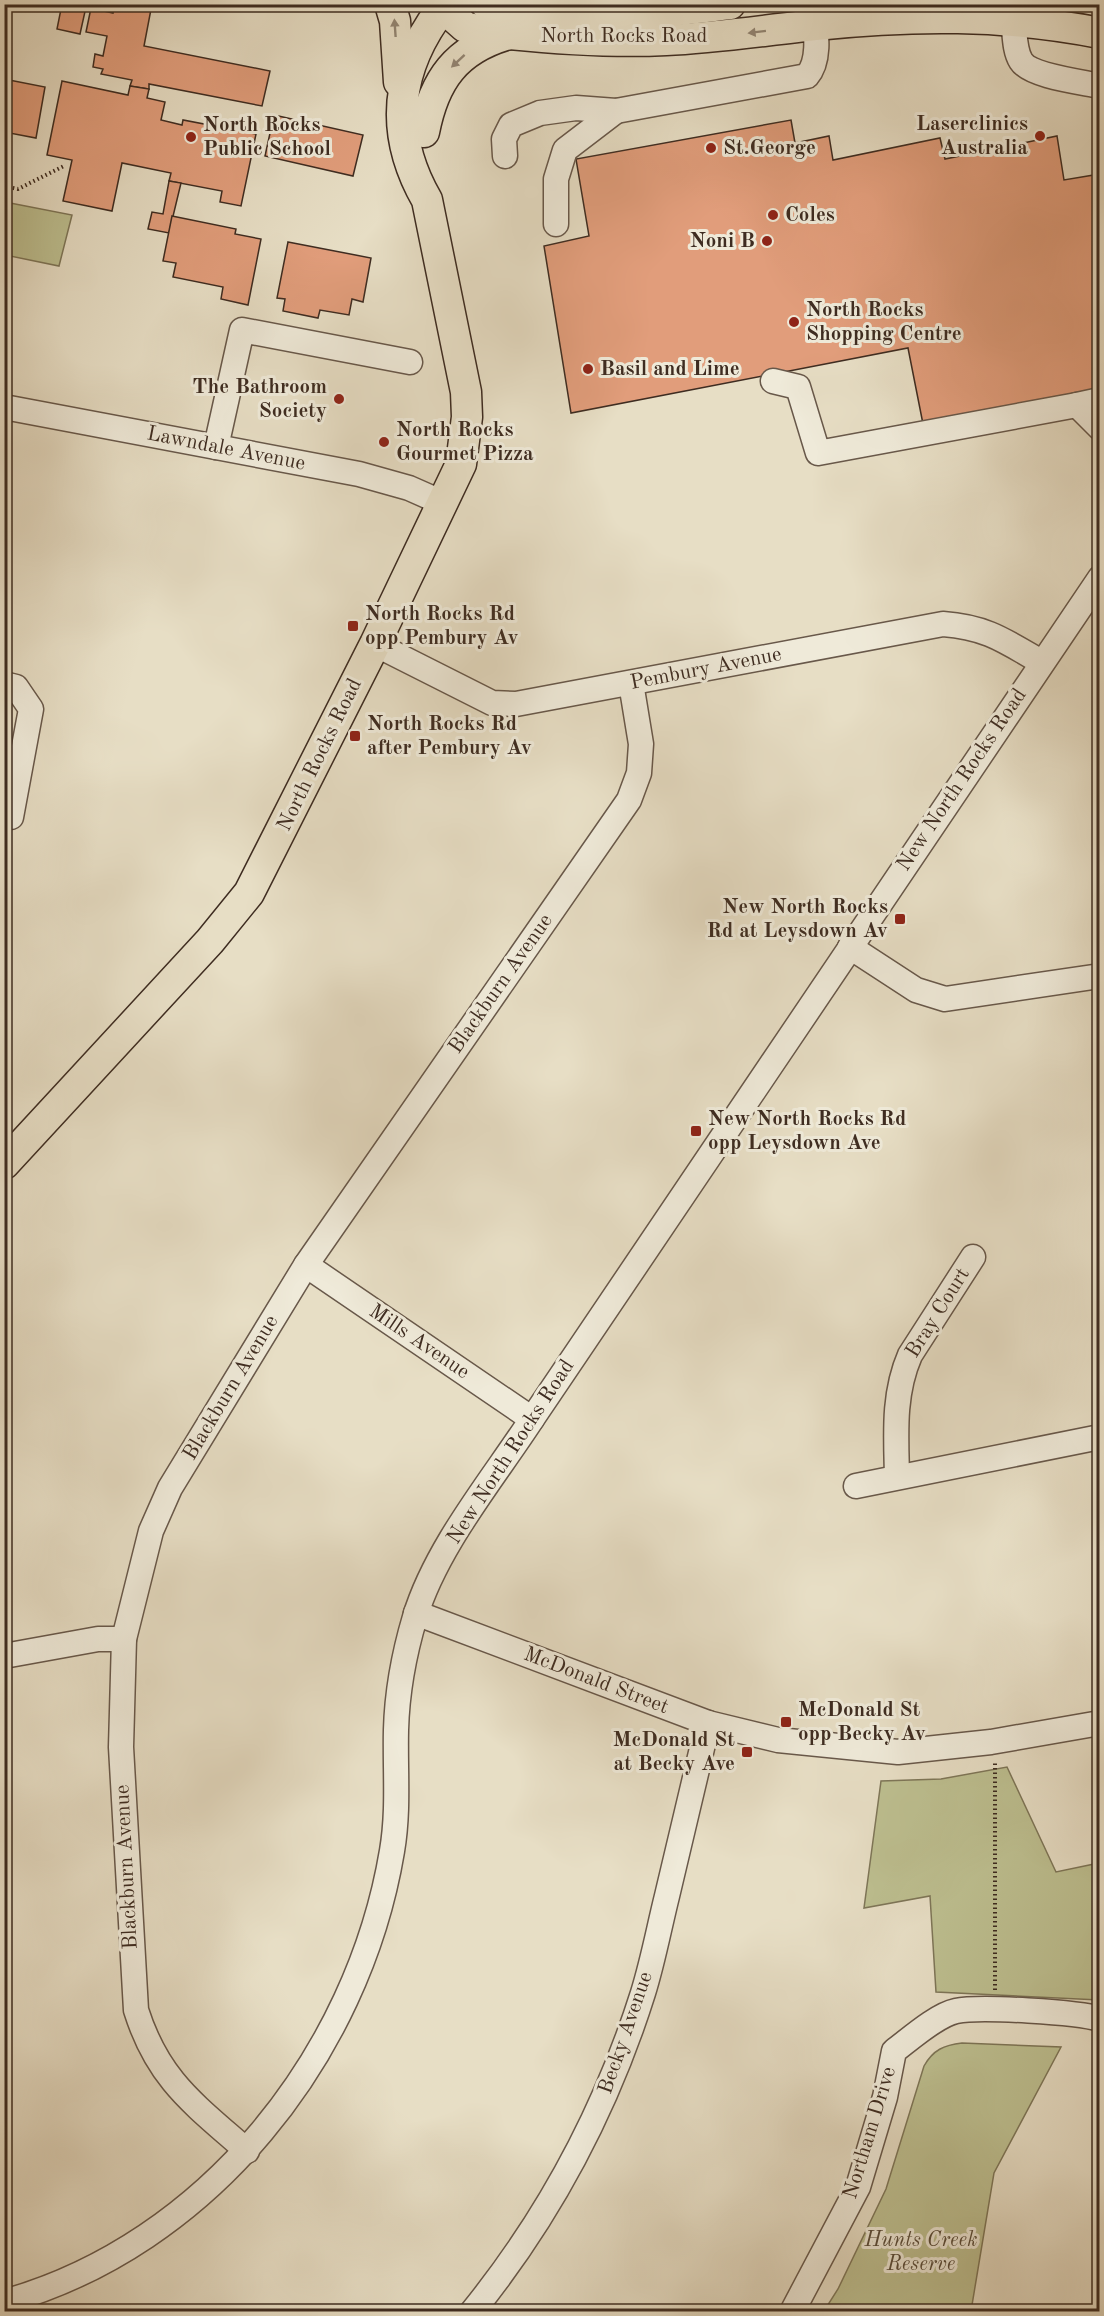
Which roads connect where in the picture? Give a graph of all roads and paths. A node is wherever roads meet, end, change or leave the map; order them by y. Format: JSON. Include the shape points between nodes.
{"nodes":[{"id":1,"x":390,"y":4,"type":"edge"},
{"id":2,"x":486,"y":4,"type":"edge"},
{"id":3,"x":730,"y":4,"type":"edge"},
{"id":4,"x":446,"y":5,"type":"edge"},
{"id":5,"x":814,"y":15,"type":"edge"},
{"id":6,"x":1022,"y":15,"type":"edge"},
{"id":7,"x":1100,"y":33,"type":"edge"},
{"id":8,"x":509,"y":34,"type":"junction"},
{"id":9,"x":1100,"y":86,"type":"edge"},
{"id":10,"x":402,"y":93,"type":"junction"},
{"id":11,"x":616,"y":111,"type":"junction"},
{"id":12,"x":424,"y":132,"type":"junction"},
{"id":13,"x":505,"y":156,"type":"dead end"},
{"id":14,"x":64,"y":166,"type":"dead end"},
{"id":15,"x":4,"y":186,"type":"edge"},
{"id":16,"x":427,"y":200,"type":"junction"},
{"id":17,"x":556,"y":224,"type":"dead end"},
{"id":18,"x":410,"y":362,"type":"dead end"},
{"id":19,"x":773,"y":381,"type":"dead end"},
{"id":20,"x":1088,"y":403,"type":"edge"},
{"id":21,"x":4,"y":407,"type":"edge"},
{"id":22,"x":1100,"y":428,"type":"edge"},
{"id":23,"x":216,"y":447,"type":"junction"},
{"id":24,"x":443,"y":503,"type":"junction"},
{"id":25,"x":1100,"y":578,"type":"edge"},
{"id":26,"x":375,"y":644,"type":"junction"},
{"id":27,"x":1041,"y":662,"type":"junction"},
{"id":28,"x":631,"y":683,"type":"junction"},
{"id":29,"x":4,"y":684,"type":"edge"},
{"id":30,"x":11,"y":817,"type":"dead end"},
{"id":31,"x":850,"y":947,"type":"junction"},
{"id":32,"x":1100,"y":976,"type":"edge"},
{"id":33,"x":4,"y":1164,"type":"edge"},
{"id":34,"x":973,"y":1257,"type":"dead end"},
{"id":35,"x":306,"y":1265,"type":"junction"},
{"id":36,"x":532,"y":1419,"type":"junction"},
{"id":37,"x":1100,"y":1437,"type":"edge"},
{"id":38,"x":897,"y":1476,"type":"junction"},
{"id":39,"x":856,"y":1486,"type":"dead end"},
{"id":40,"x":416,"y":1613,"type":"junction"},
{"id":41,"x":124,"y":1639,"type":"junction"},
{"id":42,"x":4,"y":1656,"type":"edge"},
{"id":43,"x":1100,"y":1723,"type":"edge"},
{"id":44,"x":708,"y":1724,"type":"junction"},
{"id":45,"x":991,"y":1742,"type":"junction"},
{"id":46,"x":994,"y":2010,"type":"junction"},
{"id":47,"x":1100,"y":2019,"type":"edge"},
{"id":48,"x":247,"y":2151,"type":"junction"},
{"id":49,"x":18,"y":2303,"type":"edge"},
{"id":50,"x":472,"y":2312,"type":"edge"},
{"id":51,"x":792,"y":2312,"type":"edge"}],
"edges":[{"from":10,"to":1,"type":"main road","one_way":true},
{"from":2,"to":3,"type":"main road","name":"North Rocks Road","via":[[522,14],[564,19],[606,19]]},
{"from":4,"to":8,"type":"main road","name":"North Rocks Road","via":[[465,27]]},
{"from":4,"to":10,"type":"main road","name":"North Rocks Road","via":[[414,50]]},
{"from":4,"to":12,"type":"main road","name":"North Rocks Road","via":[[441,39],[422,99]]},
{"from":5,"to":6,"type":"main road","name":"North Rocks Road"},
{"from":5,"to":8,"type":"main road","name":"North Rocks Road","one_way":true,"via":[[666,40]]},
{"from":5,"to":11,"type":"street","via":[[814,64],[807,76]]},
{"from":6,"to":7,"type":"main road","name":"North Rocks Road"},
{"from":6,"to":9,"type":"street","via":[[1017,53],[1022,63],[1033,71]]},
{"from":8,"to":12,"type":"main road","one_way":true,"via":[[472,49],[445,75],[433,96]]},
{"from":10,"to":16,"type":"main road","name":"North Rocks Road","via":[[411,173]]},
{"from":11,"to":13,"type":"street","via":[[576,108],[524,117],[506,132]]},
{"from":11,"to":17,"type":"street","via":[[565,150],[556,179]]},
{"from":12,"to":16,"type":"main road","name":"North Rocks Road","via":[[432,175]]},
{"from":14,"to":15,"type":"path","via":[[18,189]]},
{"from":16,"to":24,"type":"main road","name":"North Rocks Road","via":[[466,392],[467,417],[460,464]]},
{"from":18,"to":23,"type":"street","via":[[242,330]]},
{"from":19,"to":20,"type":"street","via":[[798,387],[818,453]]},
{"from":20,"to":22,"type":"street"},
{"from":21,"to":23,"type":"street","name":"Lawndale Avenue"},
{"from":23,"to":24,"type":"street","name":"Lawndale Avenue","via":[[359,474],[409,488]]},
{"from":24,"to":26,"type":"main road","name":"North Rocks Road"},
{"from":25,"to":27,"type":"street","name":"New North Rocks Road"},
{"from":26,"to":28,"type":"street","name":"Pembury Avenue","via":[[492,703],[516,704]]},
{"from":26,"to":33,"type":"main road","name":"North Rocks Road","via":[[249,893],[210,941]]},
{"from":27,"to":28,"type":"street","name":"Pembury Avenue","via":[[971,626],[943,624]]},
{"from":27,"to":31,"type":"street","name":"New North Rocks Road"},
{"from":28,"to":35,"type":"street","name":"Blackburn Avenue","via":[[641,744],[639,773],[629,800]]},
{"from":29,"to":30,"type":"street","via":[[16,687],[31,709]]},
{"from":31,"to":32,"type":"street","via":[[916,990],[945,999]]},
{"from":31,"to":36,"type":"street","name":"New North Rocks Road"},
{"from":34,"to":38,"type":"street","name":"Bray Court","via":[[904,1369],[895,1413]]},
{"from":35,"to":36,"type":"street","name":"Mills Avenue"},
{"from":35,"to":41,"type":"street","name":"Blackburn Avenue","via":[[170,1488],[151,1531]]},
{"from":36,"to":40,"type":"street","name":"New North Rocks Road","via":[[451,1542]]},
{"from":37,"to":38,"type":"street"},
{"from":38,"to":39,"type":"street"},
{"from":40,"to":44,"type":"street","name":"McDonald Street"},
{"from":40,"to":48,"type":"street","name":"New North Rocks Road","via":[[404,1655],[399,1695],[397,1816],[381,1904],[356,1976],[329,2031],[307,2071]]},
{"from":41,"to":42,"type":"street","via":[[98,1639]]},
{"from":41,"to":48,"type":"street","name":"Blackburn Avenue","via":[[121,1747],[136,2010],[144,2036],[167,2076]]},
{"from":43,"to":45,"type":"street","name":"McDonald Street"},
{"from":44,"to":45,"type":"street","name":"McDonald Street","via":[[778,1740],[898,1752]]},
{"from":44,"to":50,"type":"street","name":"Becky Avenue","via":[[644,1990],[621,2055],[600,2107],[550,2203]]},
{"from":45,"to":46,"type":"path","via":[[995,1760]]},
{"from":46,"to":47,"type":"street","name":"Northam Drive"},
{"from":46,"to":51,"type":"street","name":"Northam Drive","via":[[955,2011],[894,2051],[885,2097],[858,2187]]},
{"from":48,"to":49,"type":"street","name":"New North Rocks Road","via":[[213,2184],[141,2240]]}]}
